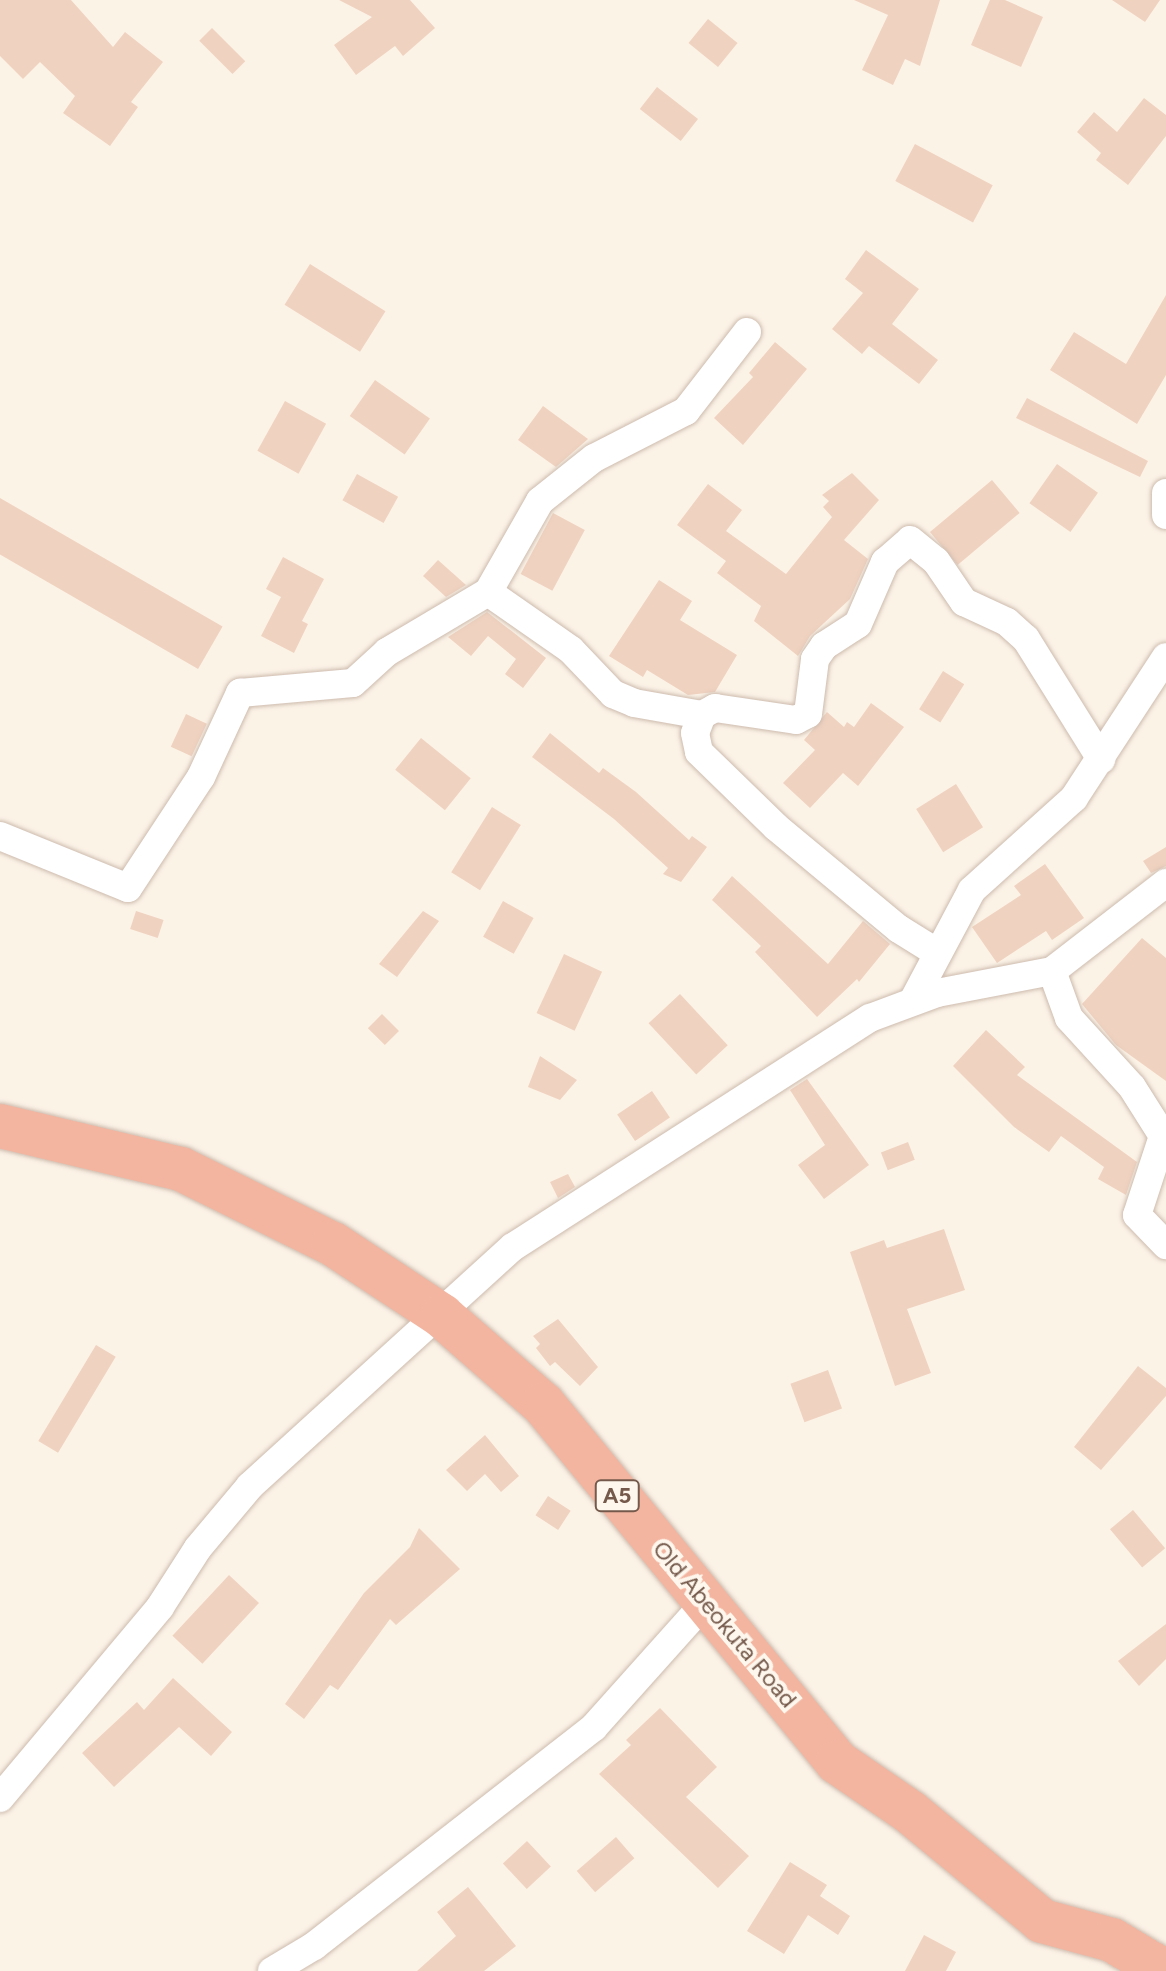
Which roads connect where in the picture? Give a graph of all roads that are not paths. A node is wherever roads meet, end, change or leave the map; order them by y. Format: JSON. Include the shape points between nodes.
{"nodes":[{"id":1,"x":747,"y":332,"type":"dead end"},
{"id":2,"x":1166,"y":493,"type":"edge"},
{"id":3,"x":1166,"y":515,"type":"edge"},
{"id":4,"x":488,"y":592,"type":"junction"},
{"id":5,"x":1166,"y":657,"type":"edge"},
{"id":6,"x":702,"y":715,"type":"junction"},
{"id":7,"x":1101,"y":759,"type":"junction"},
{"id":8,"x":0,"y":836,"type":"edge"},
{"id":9,"x":1166,"y":883,"type":"edge"},
{"id":10,"x":936,"y":952,"type":"junction"},
{"id":11,"x":1052,"y":971,"type":"junction"},
{"id":12,"x":914,"y":999,"type":"junction"},
{"id":13,"x":0,"y":1126,"type":"edge"},
{"id":14,"x":1166,"y":1245,"type":"edge"},
{"id":15,"x":442,"y":1316,"type":"junction"},
{"id":16,"x":705,"y":1603,"type":"junction"},
{"id":17,"x":0,"y":1798,"type":"edge"},
{"id":18,"x":272,"y":1971,"type":"edge"},
{"id":19,"x":1164,"y":1971,"type":"edge"}],
"edges":[{"from":1,"to":4,"type":"street","via":[[686,411],[594,458],[540,501]]},
{"from":2,"to":3,"type":"street"},
{"from":4,"to":6,"type":"street","via":[[571,650],[613,694]]},
{"from":4,"to":8,"type":"street","via":[[387,652],[353,683],[240,693],[201,777],[128,888]]},
{"from":5,"to":7,"type":"street"},
{"from":6,"to":7,"type":"street","via":[[715,708],[796,720],[808,714],[815,659],[824,646],[858,624],[885,562],[910,540],[936,561],[964,602],[1007,622],[1026,639]]},
{"from":6,"to":10,"type":"street","via":[[695,733],[699,752],[787,837],[899,929]]},
{"from":7,"to":10,"type":"street","via":[[1052,822],[986,872]]},
{"from":9,"to":11,"type":"street"},
{"from":10,"to":12,"type":"street"},
{"from":11,"to":12,"type":"street"},
{"from":11,"to":14,"type":"street","via":[[1069,1018],[1132,1087],[1163,1136],[1137,1215]]},
{"from":12,"to":15,"type":"street","via":[[870,1018],[513,1247]]},
{"from":13,"to":15,"type":"highway","name":"Old Abeokuta Road","number":"A5","via":[[181,1169],[333,1244]]},
{"from":15,"to":16,"type":"highway","name":"Old Abeokuta Road","number":"A5","via":[[543,1404]]},
{"from":15,"to":17,"type":"street","via":[[250,1486],[198,1548],[160,1607]]},
{"from":16,"to":18,"type":"street","via":[[594,1727],[337,1928]]},
{"from":16,"to":19,"type":"highway","name":"Old Abeokuta Road","number":"A5","via":[[837,1762],[910,1812],[1042,1921],[1112,1940]]}]}
